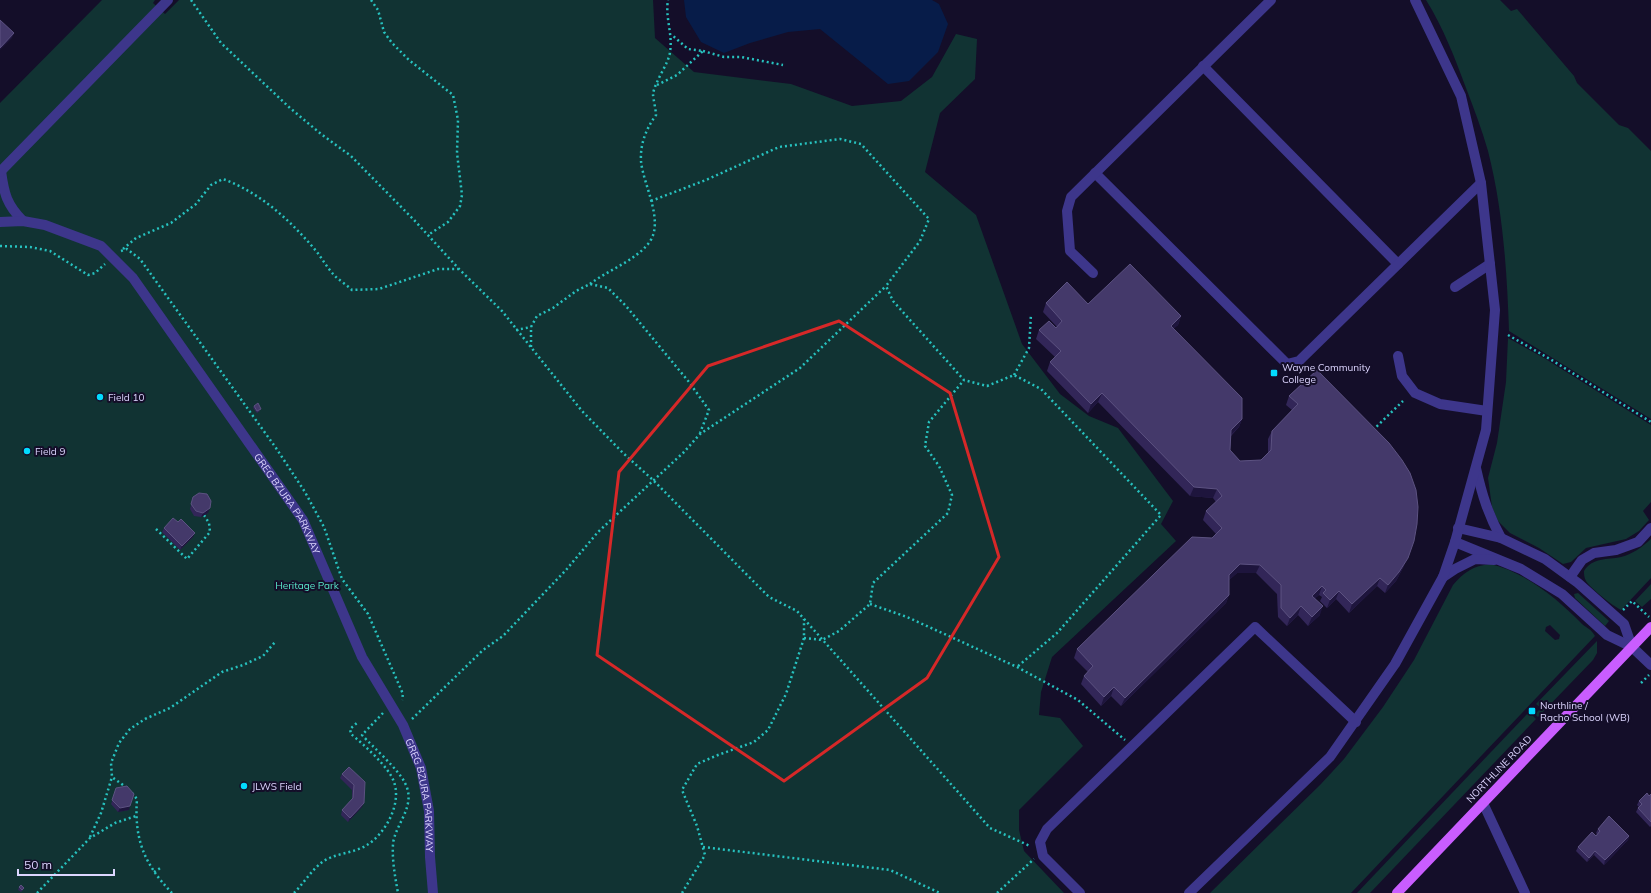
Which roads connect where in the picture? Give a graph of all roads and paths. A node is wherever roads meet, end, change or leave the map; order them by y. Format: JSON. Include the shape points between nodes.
{"nodes":[{"id":1,"x":168,"y":0,"type":"edge"},
{"id":2,"x":191,"y":0,"type":"edge"},
{"id":3,"x":371,"y":0,"type":"edge"},
{"id":4,"x":668,"y":0,"type":"edge"},
{"id":5,"x":1271,"y":0,"type":"edge"},
{"id":6,"x":1415,"y":0,"type":"edge"},
{"id":7,"x":672,"y":35,"type":"junction"},
{"id":8,"x":703,"y":52,"type":"junction"},
{"id":9,"x":783,"y":65,"type":"dead end"},
{"id":10,"x":1203,"y":66,"type":"junction"},
{"id":11,"x":657,"y":86,"type":"junction"},
{"id":12,"x":0,"y":172,"type":"edge"},
{"id":13,"x":1095,"y":173,"type":"junction"},
{"id":14,"x":1481,"y":183,"type":"junction"},
{"id":15,"x":650,"y":201,"type":"junction"},
{"id":16,"x":23,"y":221,"type":"junction"},
{"id":17,"x":0,"y":222,"type":"edge"},
{"id":18,"x":428,"y":235,"type":"junction"},
{"id":19,"x":0,"y":246,"type":"edge"},
{"id":20,"x":123,"y":250,"type":"junction"},
{"id":21,"x":113,"y":258,"type":"junction"},
{"id":22,"x":1398,"y":264,"type":"junction"},
{"id":23,"x":1490,"y":264,"type":"junction"},
{"id":24,"x":459,"y":270,"type":"junction"},
{"id":25,"x":1093,"y":273,"type":"dead end"},
{"id":26,"x":590,"y":284,"type":"junction"},
{"id":27,"x":886,"y":286,"type":"junction"},
{"id":28,"x":1455,"y":287,"type":"dead end"},
{"id":29,"x":1031,"y":314,"type":"dead end"},
{"id":30,"x":531,"y":327,"type":"junction"},
{"id":31,"x":516,"y":330,"type":"junction"},
{"id":32,"x":1508,"y":335,"type":"dead end"},
{"id":33,"x":531,"y":347,"type":"junction"},
{"id":34,"x":1398,"y":356,"type":"dead end"},
{"id":35,"x":1014,"y":374,"type":"junction"},
{"id":36,"x":964,"y":380,"type":"junction"},
{"id":37,"x":1403,"y":401,"type":"dead end"},
{"id":38,"x":1487,"y":411,"type":"junction"},
{"id":39,"x":1651,"y":422,"type":"edge"},
{"id":40,"x":1371,"y":432,"type":"edge"},
{"id":41,"x":700,"y":434,"type":"junction"},
{"id":42,"x":1476,"y":466,"type":"junction"},
{"id":43,"x":653,"y":480,"type":"junction"},
{"id":44,"x":204,"y":515,"type":"edge"},
{"id":45,"x":1458,"y":528,"type":"junction"},
{"id":46,"x":1651,"y":528,"type":"edge"},
{"id":47,"x":156,"y":529,"type":"dead end"},
{"id":48,"x":1501,"y":538,"type":"junction"},
{"id":49,"x":1455,"y":542,"type":"junction"},
{"id":50,"x":1501,"y":560,"type":"junction"},
{"id":51,"x":1443,"y":577,"type":"junction"},
{"id":52,"x":1570,"y":577,"type":"junction"},
{"id":53,"x":870,"y":604,"type":"junction"},
{"id":54,"x":804,"y":619,"type":"junction"},
{"id":55,"x":1651,"y":627,"type":"edge"},
{"id":56,"x":804,"y":638,"type":"junction"},
{"id":57,"x":822,"y":640,"type":"junction"},
{"id":58,"x":275,"y":642,"type":"dead end"},
{"id":59,"x":1632,"y":647,"type":"junction"},
{"id":60,"x":1651,"y":666,"type":"edge"},
{"id":61,"x":1017,"y":667,"type":"junction"},
{"id":62,"x":1651,"y":673,"type":"edge"},
{"id":63,"x":1641,"y":683,"type":"dead end"},
{"id":64,"x":392,"y":708,"type":"junction"},
{"id":65,"x":358,"y":722,"type":"dead end"},
{"id":66,"x":1356,"y":722,"type":"junction"},
{"id":67,"x":403,"y":725,"type":"junction"},
{"id":68,"x":362,"y":735,"type":"junction"},
{"id":69,"x":358,"y":740,"type":"junction"},
{"id":70,"x":1132,"y":746,"type":"junction"},
{"id":71,"x":393,"y":768,"type":"junction"},
{"id":72,"x":388,"y":772,"type":"junction"},
{"id":73,"x":112,"y":777,"type":"junction"},
{"id":74,"x":1483,"y":803,"type":"junction"},
{"id":75,"x":136,"y":816,"type":"junction"},
{"id":76,"x":90,"y":838,"type":"junction"},
{"id":77,"x":703,"y":847,"type":"junction"},
{"id":78,"x":1042,"y":851,"type":"junction"},
{"id":79,"x":162,"y":867,"type":"dead end"},
{"id":80,"x":154,"y":872,"type":"junction"},
{"id":81,"x":37,"y":893,"type":"edge"},
{"id":82,"x":172,"y":893,"type":"edge"},
{"id":83,"x":294,"y":893,"type":"edge"},
{"id":84,"x":398,"y":893,"type":"edge"},
{"id":85,"x":433,"y":893,"type":"edge"},
{"id":86,"x":682,"y":893,"type":"edge"},
{"id":87,"x":940,"y":893,"type":"edge"},
{"id":88,"x":997,"y":893,"type":"edge"},
{"id":89,"x":1080,"y":893,"type":"edge"},
{"id":90,"x":1189,"y":893,"type":"edge"},
{"id":91,"x":1397,"y":893,"type":"edge"},
{"id":92,"x":1525,"y":893,"type":"edge"}],
"edges":[{"from":1,"to":12,"type":"street"},
{"from":2,"to":18,"type":"path","via":[[221,43],[290,108],[351,156]]},
{"from":3,"to":18,"type":"path","via":[[378,10],[384,32],[392,43],[452,95],[458,120],[457,153],[462,195],[460,206],[448,222]]},
{"from":4,"to":7,"type":"path","via":[[668,22]]},
{"from":5,"to":10,"type":"street"},
{"from":6,"to":14,"type":"street","via":[[1461,96]]},
{"from":7,"to":8,"type":"path","via":[[688,49]]},
{"from":7,"to":11,"type":"path","via":[[670,54]]},
{"from":8,"to":9,"type":"path","via":[[724,58],[741,57]]},
{"from":8,"to":11,"type":"path","via":[[677,75]]},
{"from":10,"to":13,"type":"street"},
{"from":10,"to":22,"type":"street"},
{"from":11,"to":15,"type":"path","via":[[653,95],[656,116],[647,127],[641,161]]},
{"from":12,"to":16,"type":"street","via":[[4,193],[12,210]]},
{"from":13,"to":22,"type":"street","via":[[1287,364],[1299,361]]},
{"from":13,"to":25,"type":"street","via":[[1071,196],[1067,211],[1070,251]]},
{"from":14,"to":22,"type":"street"},
{"from":14,"to":23,"type":"street"},
{"from":15,"to":26,"type":"path","via":[[655,229],[648,244]]},
{"from":15,"to":27,"type":"path","via":[[706,180],[779,147],[840,139],[861,144],[929,219],[920,241]]},
{"from":16,"to":17,"type":"street","name":"GREG BZURA PARKWAY"},
{"from":16,"to":21,"type":"street","name":"GREG BZURA PARKWAY","via":[[45,225],[101,246]]},
{"from":18,"to":24,"type":"path"},
{"from":19,"to":21,"type":"path","via":[[50,251],[88,275],[95,274]]},
{"from":20,"to":21,"type":"path"},
{"from":20,"to":24,"type":"path","via":[[136,238],[171,223],[196,204],[211,185],[223,179],[246,189],[289,221],[336,277],[352,290],[379,289],[438,269]]},
{"from":20,"to":64,"type":"path","via":[[132,251],[140,259],[305,492],[324,527],[342,579],[368,614],[403,694],[401,702]]},
{"from":21,"to":64,"type":"street","name":"GREG BZURA PARKWAY","via":[[132,278],[303,520],[362,657]]},
{"from":23,"to":28,"type":"street"},
{"from":23,"to":38,"type":"street","via":[[1496,310]]},
{"from":24,"to":31,"type":"path","via":[[502,311]]},
{"from":26,"to":30,"type":"path","via":[[536,316]]},
{"from":26,"to":41,"type":"path","via":[[608,288],[613,292],[689,382],[709,410]]},
{"from":27,"to":36,"type":"path","via":[[893,301]]},
{"from":27,"to":41,"type":"path","via":[[800,368]]},
{"from":29,"to":35,"type":"path","via":[[1029,348]]},
{"from":30,"to":31,"type":"path"},
{"from":30,"to":33,"type":"path"},
{"from":31,"to":33,"type":"path"},
{"from":32,"to":39,"type":"path"},
{"from":33,"to":43,"type":"path","via":[[582,411],[623,454]]},
{"from":34,"to":38,"type":"street","via":[[1402,376],[1416,393],[1440,404]]},
{"from":35,"to":36,"type":"path","via":[[987,386]]},
{"from":35,"to":61,"type":"path","via":[[1041,389],[1161,516],[1057,633]]},
{"from":36,"to":53,"type":"path","via":[[929,422],[925,446],[939,466],[952,495],[948,513],[873,583]]},
{"from":37,"to":40,"type":"path"},
{"from":38,"to":42,"type":"street","via":[[1486,430]]},
{"from":41,"to":43,"type":"path"},
{"from":42,"to":45,"type":"street"},
{"from":42,"to":48,"type":"street","via":[[1483,499]]},
{"from":43,"to":54,"type":"path","via":[[768,597],[797,611]]},
{"from":43,"to":67,"type":"path","via":[[598,532],[566,570],[503,636],[483,650],[419,714]]},
{"from":44,"to":47,"type":"path","via":[[209,523],[210,532],[187,559]]},
{"from":45,"to":48,"type":"street"},
{"from":45,"to":49,"type":"street"},
{"from":46,"to":52,"type":"street","via":[[1638,542],[1616,550],[1594,553],[1582,560]]},
{"from":48,"to":52,"type":"street","via":[[1545,559]]},
{"from":49,"to":50,"type":"street"},
{"from":49,"to":51,"type":"street"},
{"from":50,"to":51,"type":"street","via":[[1475,559]]},
{"from":50,"to":59,"type":"street","via":[[1562,594],[1607,635]]},
{"from":51,"to":66,"type":"street","via":[[1395,664]]},
{"from":52,"to":59,"type":"street","via":[[1624,624]]},
{"from":53,"to":57,"type":"path","via":[[839,631]]},
{"from":53,"to":61,"type":"path","via":[[907,617]]},
{"from":54,"to":56,"type":"path"},
{"from":54,"to":57,"type":"path"},
{"from":55,"to":59,"type":"main road","name":"NORTHLINE ROAD"},
{"from":56,"to":57,"type":"path"},
{"from":56,"to":77,"type":"path","via":[[786,694],[768,730],[754,742],[697,764],[682,790]]},
{"from":57,"to":78,"type":"path","via":[[990,828]]},
{"from":58,"to":73,"type":"path","via":[[263,656],[222,672],[170,708],[130,729],[119,743],[111,763]]},
{"from":59,"to":60,"type":"street"},
{"from":59,"to":74,"type":"main road","name":"NORTHLINE ROAD"},
{"from":61,"to":70,"type":"path","via":[[1078,700]]},
{"from":62,"to":63,"type":"path"},
{"from":64,"to":67,"type":"street","name":"GREG BZURA PARKWAY"},
{"from":64,"to":68,"type":"path","via":[[374,721]]},
{"from":65,"to":69,"type":"path","via":[[350,729],[351,734]]},
{"from":66,"to":70,"type":"street","via":[[1255,627]]},
{"from":66,"to":90,"type":"street","via":[[1330,757]]},
{"from":67,"to":85,"type":"street","name":"GREG BZURA PARKWAY","via":[[421,768],[429,811]]},
{"from":68,"to":69,"type":"path"},
{"from":68,"to":71,"type":"path"},
{"from":69,"to":72,"type":"path"},
{"from":70,"to":78,"type":"street","via":[[1047,829],[1040,842]]},
{"from":71,"to":72,"type":"path"},
{"from":71,"to":84,"type":"path","via":[[405,783],[408,800],[405,815],[393,842],[393,867]]},
{"from":72,"to":83,"type":"path","via":[[394,782],[393,814],[382,832],[366,846],[321,862]]},
{"from":73,"to":75,"type":"path","via":[[127,787],[137,799]]},
{"from":73,"to":76,"type":"path"},
{"from":74,"to":91,"type":"main road","name":"NORTHLINE ROAD"},
{"from":74,"to":92,"type":"street"},
{"from":75,"to":76,"type":"path","via":[[115,823]]},
{"from":75,"to":80,"type":"path","via":[[144,856]]},
{"from":76,"to":81,"type":"path"},
{"from":77,"to":86,"type":"path","via":[[705,855]]},
{"from":77,"to":87,"type":"path","via":[[890,870]]},
{"from":78,"to":88,"type":"path"},
{"from":78,"to":89,"type":"street","via":[[1043,856]]},
{"from":79,"to":80,"type":"path"},
{"from":80,"to":82,"type":"path"}]}
